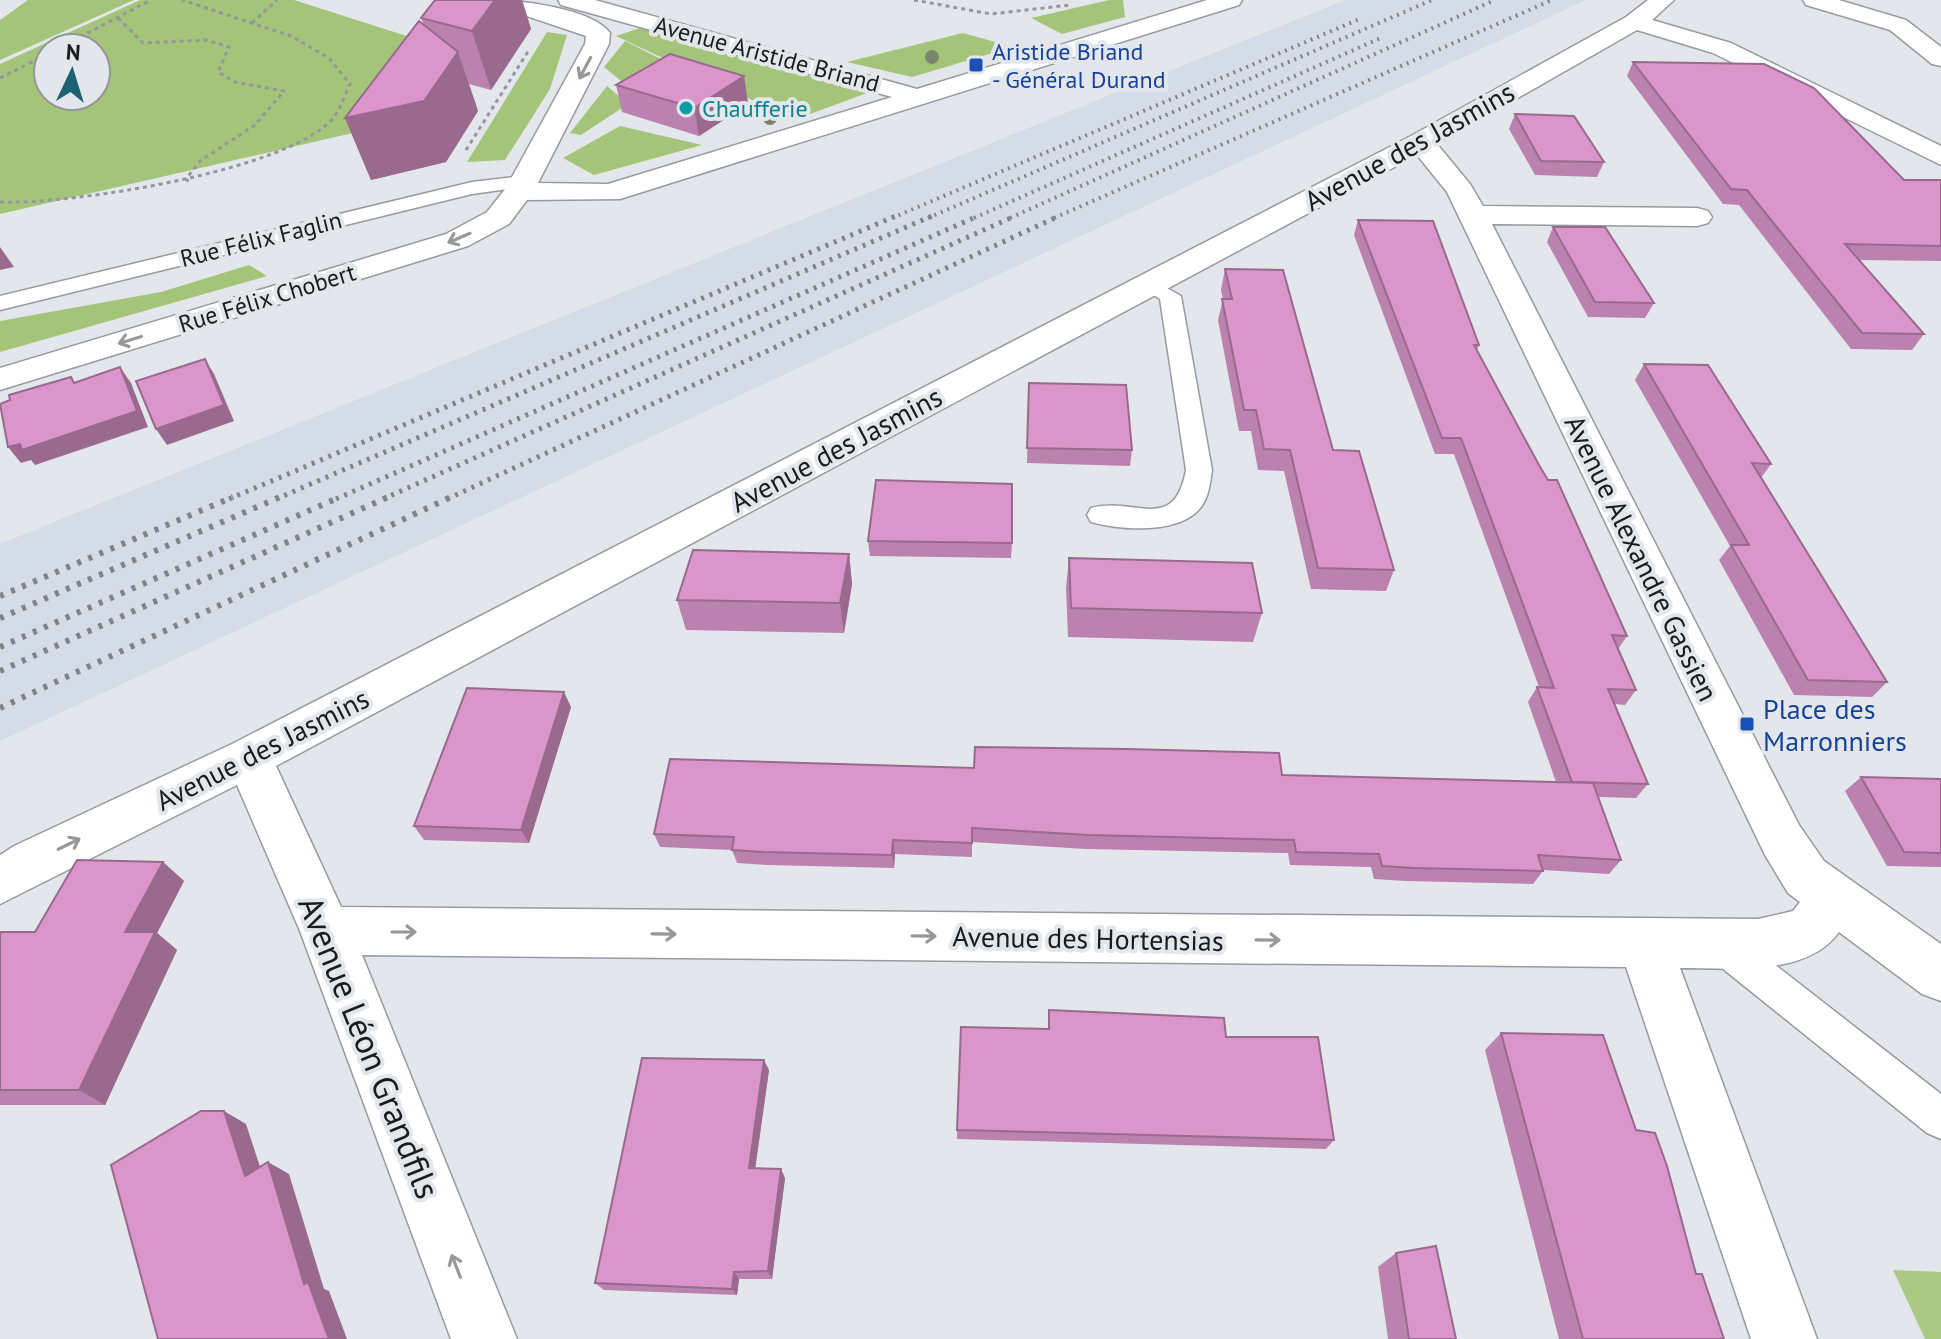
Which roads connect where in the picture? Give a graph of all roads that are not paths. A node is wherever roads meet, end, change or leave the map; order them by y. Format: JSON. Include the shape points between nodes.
{"nodes":[{"id":1,"x":502,"y":0,"type":"edge"},
{"id":2,"x":569,"y":0,"type":"edge"},
{"id":3,"x":1231,"y":0,"type":"edge"},
{"id":4,"x":1663,"y":0,"type":"edge"},
{"id":5,"x":1814,"y":0,"type":"edge"},
{"id":6,"x":631,"y":17,"type":"junction"},
{"id":7,"x":1634,"y":22,"type":"junction"},
{"id":8,"x":598,"y":33,"type":"junction"},
{"id":9,"x":1941,"y":59,"type":"edge"},
{"id":10,"x":918,"y":99,"type":"junction"},
{"id":11,"x":1421,"y":142,"type":"junction"},
{"id":12,"x":1941,"y":157,"type":"edge"},
{"id":13,"x":521,"y":187,"type":"junction"},
{"id":14,"x":1473,"y":215,"type":"junction"},
{"id":15,"x":1697,"y":217,"type":"dead end"},
{"id":16,"x":1149,"y":285,"type":"junction"},
{"id":17,"x":0,"y":303,"type":"edge"},
{"id":18,"x":0,"y":379,"type":"edge"},
{"id":19,"x":1100,"y":515,"type":"dead end"},
{"id":20,"x":249,"y":758,"type":"junction"},
{"id":21,"x":0,"y":881,"type":"edge"},
{"id":22,"x":1833,"y":899,"type":"junction"},
{"id":23,"x":326,"y":931,"type":"junction"},
{"id":24,"x":1645,"y":944,"type":"junction"},
{"id":25,"x":1720,"y":944,"type":"junction"},
{"id":26,"x":1941,"y":976,"type":"edge"},
{"id":27,"x":1941,"y":1119,"type":"edge"},
{"id":28,"x":484,"y":1339,"type":"edge"},
{"id":29,"x":1784,"y":1339,"type":"edge"}],
"edges":[{"from":1,"to":8,"type":"street"},
{"from":2,"to":6,"type":"street","name":"Avenue Aristide Briand"},
{"from":3,"to":10,"type":"street"},
{"from":4,"to":7,"type":"street","name":"Avenue des Jasmins"},
{"from":5,"to":9,"type":"street","via":[[1898,25]]},
{"from":6,"to":8,"type":"street"},
{"from":6,"to":10,"type":"street","name":"Avenue Aristide Briand"},
{"from":7,"to":11,"type":"street","name":"Avenue des Jasmins"},
{"from":7,"to":12,"type":"street","via":[[1722,48]]},
{"from":8,"to":13,"type":"street","one_way":true,"via":[[597,44]]},
{"from":10,"to":13,"type":"street","via":[[610,193]]},
{"from":11,"to":14,"type":"street","name":"Avenue Alexandre Gassien"},
{"from":11,"to":16,"type":"street","name":"Avenue des Jasmins"},
{"from":13,"to":17,"type":"lane","name":"Rue Félix Faglin","via":[[472,188]]},
{"from":13,"to":18,"type":"street","name":"Rue Félix Chobert","one_way":true,"via":[[498,218],[457,240]]},
{"from":14,"to":15,"type":"street"},
{"from":14,"to":22,"type":"street","name":"Avenue Alexandre Gassien","via":[[1782,840],[1806,877]]},
{"from":16,"to":19,"type":"lane","via":[[1170,296],[1199,470],[1193,498],[1168,516]]},
{"from":16,"to":20,"type":"street","name":"Avenue des Jasmins"},
{"from":21,"to":20,"type":"street","name":"Avenue des Jasmins","one_way":true},
{"from":20,"to":23,"type":"street","name":"Avenue Léon Grandfils"},
{"from":22,"to":25,"type":"street","name":"Avenue des Hortensias","via":[[1809,931],[1758,944]]},
{"from":22,"to":26,"type":"street","name":"Avenue Alexandre Gassien"},
{"from":23,"to":24,"type":"street","name":"Avenue des Hortensias","one_way":true},
{"from":28,"to":23,"type":"street","name":"Avenue Léon Grandfils","one_way":true},
{"from":24,"to":25,"type":"street","name":"Avenue des Hortensias"},
{"from":24,"to":29,"type":"street"},
{"from":25,"to":27,"type":"lane"}]}
